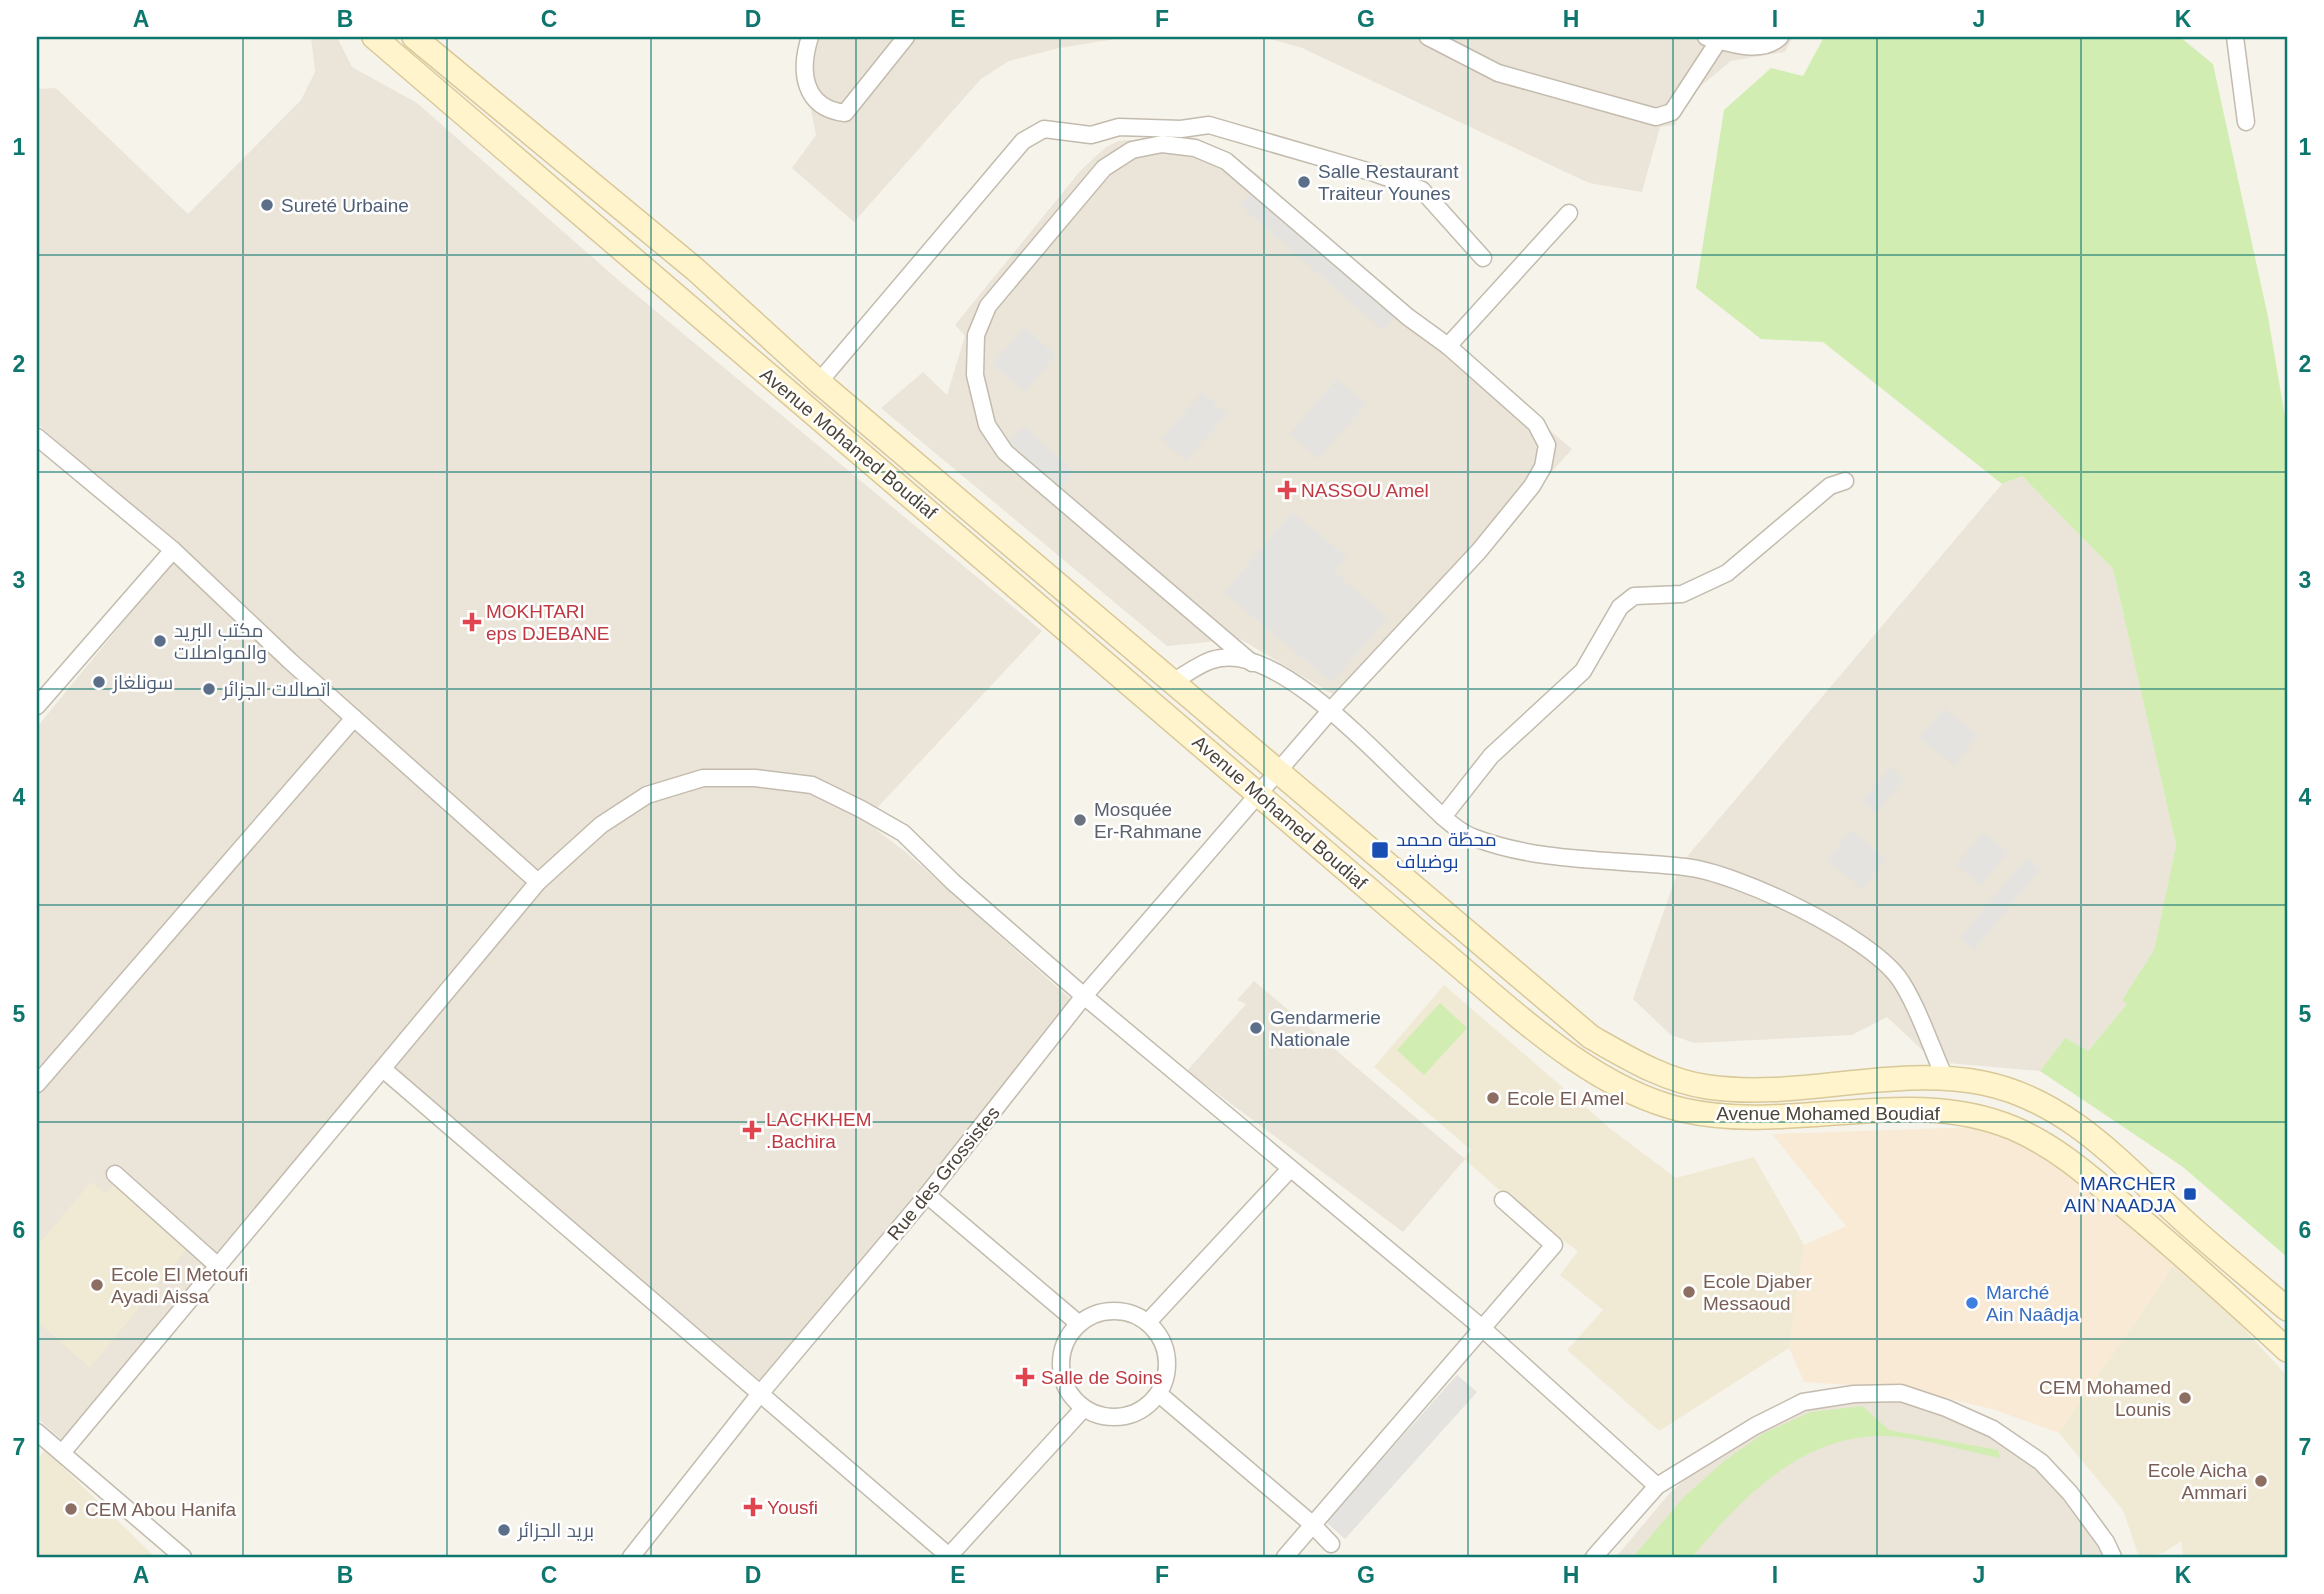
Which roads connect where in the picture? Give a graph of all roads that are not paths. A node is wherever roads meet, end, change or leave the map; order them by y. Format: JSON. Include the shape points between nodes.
{"nodes":[{"id":1,"x":374,"y":37,"type":"edge"},
{"id":2,"x":414,"y":37,"type":"edge"},
{"id":3,"x":810,"y":37,"type":"edge"},
{"id":4,"x":906,"y":37,"type":"edge"},
{"id":5,"x":1428,"y":37,"type":"edge"},
{"id":6,"x":1780,"y":37,"type":"edge"},
{"id":7,"x":2235,"y":37,"type":"edge"},
{"id":8,"x":1713,"y":39,"type":"edge"},
{"id":9,"x":2246,"y":122,"type":"dead end"},
{"id":10,"x":1569,"y":213,"type":"dead end"},
{"id":11,"x":1483,"y":258,"type":"dead end"},
{"id":12,"x":1448,"y":346,"type":"junction"},
{"id":13,"x":819,"y":382,"type":"junction"},
{"id":14,"x":37,"y":437,"type":"edge"},
{"id":15,"x":1844,"y":481,"type":"dead end"},
{"id":16,"x":173,"y":550,"type":"junction"},
{"id":17,"x":1252,"y":663,"type":"junction"},
{"id":18,"x":1174,"y":681,"type":"junction"},
{"id":19,"x":39,"y":700,"type":"edge"},
{"id":20,"x":1330,"y":711,"type":"junction"},
{"id":21,"x":354,"y":718,"type":"junction"},
{"id":22,"x":1278,"y":771,"type":"junction"},
{"id":23,"x":1259,"y":793,"type":"junction"},
{"id":24,"x":1443,"y":817,"type":"junction"},
{"id":25,"x":538,"y":882,"type":"junction"},
{"id":26,"x":1084,"y":996,"type":"junction"},
{"id":27,"x":383,"y":1069,"type":"junction"},
{"id":28,"x":1945,"y":1078,"type":"junction"},
{"id":29,"x":37,"y":1084,"type":"edge"},
{"id":30,"x":1290,"y":1169,"type":"junction"},
{"id":31,"x":115,"y":1174,"type":"dead end"},
{"id":32,"x":927,"y":1195,"type":"junction"},
{"id":33,"x":1503,"y":1200,"type":"dead end"},
{"id":34,"x":218,"y":1266,"type":"junction"},
{"id":35,"x":2287,"y":1309,"type":"edge"},
{"id":36,"x":1148,"y":1322,"type":"junction"},
{"id":37,"x":1079,"y":1324,"type":"junction"},
{"id":38,"x":1481,"y":1327,"type":"junction"},
{"id":39,"x":2287,"y":1349,"type":"edge"},
{"id":40,"x":1159,"y":1394,"type":"junction"},
{"id":41,"x":759,"y":1395,"type":"junction"},
{"id":42,"x":1083,"y":1409,"type":"junction"},
{"id":43,"x":37,"y":1432,"type":"edge"},
{"id":44,"x":62,"y":1453,"type":"junction"},
{"id":45,"x":1657,"y":1486,"type":"junction"},
{"id":46,"x":1312,"y":1524,"type":"junction"},
{"id":47,"x":1331,"y":1544,"type":"dead end"},
{"id":48,"x":183,"y":1557,"type":"edge"},
{"id":49,"x":631,"y":1557,"type":"edge"},
{"id":50,"x":949,"y":1557,"type":"edge"},
{"id":51,"x":1284,"y":1557,"type":"edge"},
{"id":52,"x":1594,"y":1557,"type":"edge"},
{"id":53,"x":2113,"y":1557,"type":"edge"}],
"edges":[{"from":1,"to":23,"type":"main road","name":"Avenue Mohamed Boudiaf"},
{"from":2,"to":13,"type":"main road","name":"Avenue Mohamed Boudiaf","via":[[696,270]]},
{"from":3,"to":4,"type":"street","via":[[804,75],[812,95],[819,105],[845,113]]},
{"from":5,"to":8,"type":"street","via":[[1497,73],[1656,117],[1672,112]]},
{"from":6,"to":8,"type":"street","via":[[1758,48]]},
{"from":7,"to":9,"type":"street"},
{"from":10,"to":12,"type":"street"},
{"from":11,"to":13,"type":"street","via":[[1422,190],[1374,173],[1209,125],[1119,127],[1091,135],[1044,129],[1023,141]]},
{"from":12,"to":17,"type":"street","name":"Rue des Grossistes","via":[[1226,161],[1195,148],[1161,144],[1132,149],[1104,168],[988,306],[976,335],[975,375],[987,425],[1005,452]]},
{"from":12,"to":20,"type":"street","name":"Rue des Grossistes","via":[[1536,424],[1547,445],[1543,467],[1479,551]]},
{"from":13,"to":18,"type":"main road","name":"Avenue Mohamed Boudiaf"},
{"from":14,"to":16,"type":"street"},
{"from":15,"to":24,"type":"street","via":[[1830,486],[1727,573],[1682,594],[1634,596],[1620,607],[1583,671],[1491,756]]},
{"from":16,"to":19,"type":"street"},
{"from":16,"to":21,"type":"street"},
{"from":17,"to":18,"type":"street","name":"Avenue Mohamed Boudiaf","via":[[1214,659]]},
{"from":17,"to":20,"type":"street","name":"Avenue Mohamed Boudiaf","via":[[1279,673]]},
{"from":18,"to":22,"type":"main road","name":"Avenue Mohamed Boudiaf"},
{"from":20,"to":22,"type":"street","name":"Rue des Grossistes"},
{"from":20,"to":24,"type":"street","name":"Avenue Mohamed Boudiaf"},
{"from":21,"to":25,"type":"street"},
{"from":21,"to":29,"type":"street"},
{"from":22,"to":23,"type":"street","name":"Rue des Grossistes"},
{"from":22,"to":28,"type":"main road","name":"Avenue Mohamed Boudiaf","via":[[1591,1037],[1639,1064],[1707,1087],[1765,1091]]},
{"from":23,"to":26,"type":"street","name":"Rue des Grossistes"},
{"from":23,"to":39,"type":"main road","name":"Avenue Mohamed Boudiaf","via":[[1427,939],[1604,1080],[1684,1111],[1721,1115],[1927,1111],[2011,1127],[2055,1148],[2170,1243]]},
{"from":24,"to":28,"type":"street","name":"Avenue Mohamed Boudiaf","via":[[1473,837],[1550,856],[1688,867],[1720,875],[1843,932],[1879,957],[1899,979]]},
{"from":25,"to":26,"type":"street","via":[[601,825],[647,795],[703,778],[812,785],[903,833]]},
{"from":25,"to":27,"type":"street"},
{"from":26,"to":30,"type":"street"},
{"from":26,"to":32,"type":"street","name":"Rue des Grossistes"},
{"from":27,"to":34,"type":"street"},
{"from":27,"to":41,"type":"street"},
{"from":28,"to":35,"type":"main road","name":"Avenue Mohamed Boudiaf","via":[[1985,1084],[2039,1102],[2070,1119],[2107,1146]]},
{"from":30,"to":36,"type":"street"},
{"from":30,"to":38,"type":"street"},
{"from":31,"to":34,"type":"street"},
{"from":32,"to":37,"type":"street"},
{"from":32,"to":41,"type":"street","name":"Rue des Grossistes"},
{"from":33,"to":38,"type":"street","via":[[1554,1245]]},
{"from":34,"to":44,"type":"street"},
{"from":36,"to":37,"type":"street","via":[[1113,1311],[1091,1315]]},
{"from":36,"to":40,"type":"street","via":[[1159,1334],[1167,1356],[1166,1379]]},
{"from":37,"to":42,"type":"street","via":[[1066,1339],[1060,1357],[1061,1377],[1069,1395]]},
{"from":38,"to":45,"type":"street"},
{"from":38,"to":46,"type":"street"},
{"from":40,"to":42,"type":"street","via":[[1144,1409],[1124,1417],[1103,1417]]},
{"from":40,"to":46,"type":"street"},
{"from":41,"to":49,"type":"street","name":"Rue des Grossistes"},
{"from":41,"to":50,"type":"street"},
{"from":42,"to":50,"type":"street"},
{"from":43,"to":44,"type":"street"},
{"from":44,"to":48,"type":"street"},
{"from":45,"to":52,"type":"street"},
{"from":45,"to":53,"type":"street","via":[[1804,1402],[1901,1393],[1993,1429],[2041,1462],[2070,1493]]},
{"from":46,"to":47,"type":"street"},
{"from":46,"to":51,"type":"street"}]}
